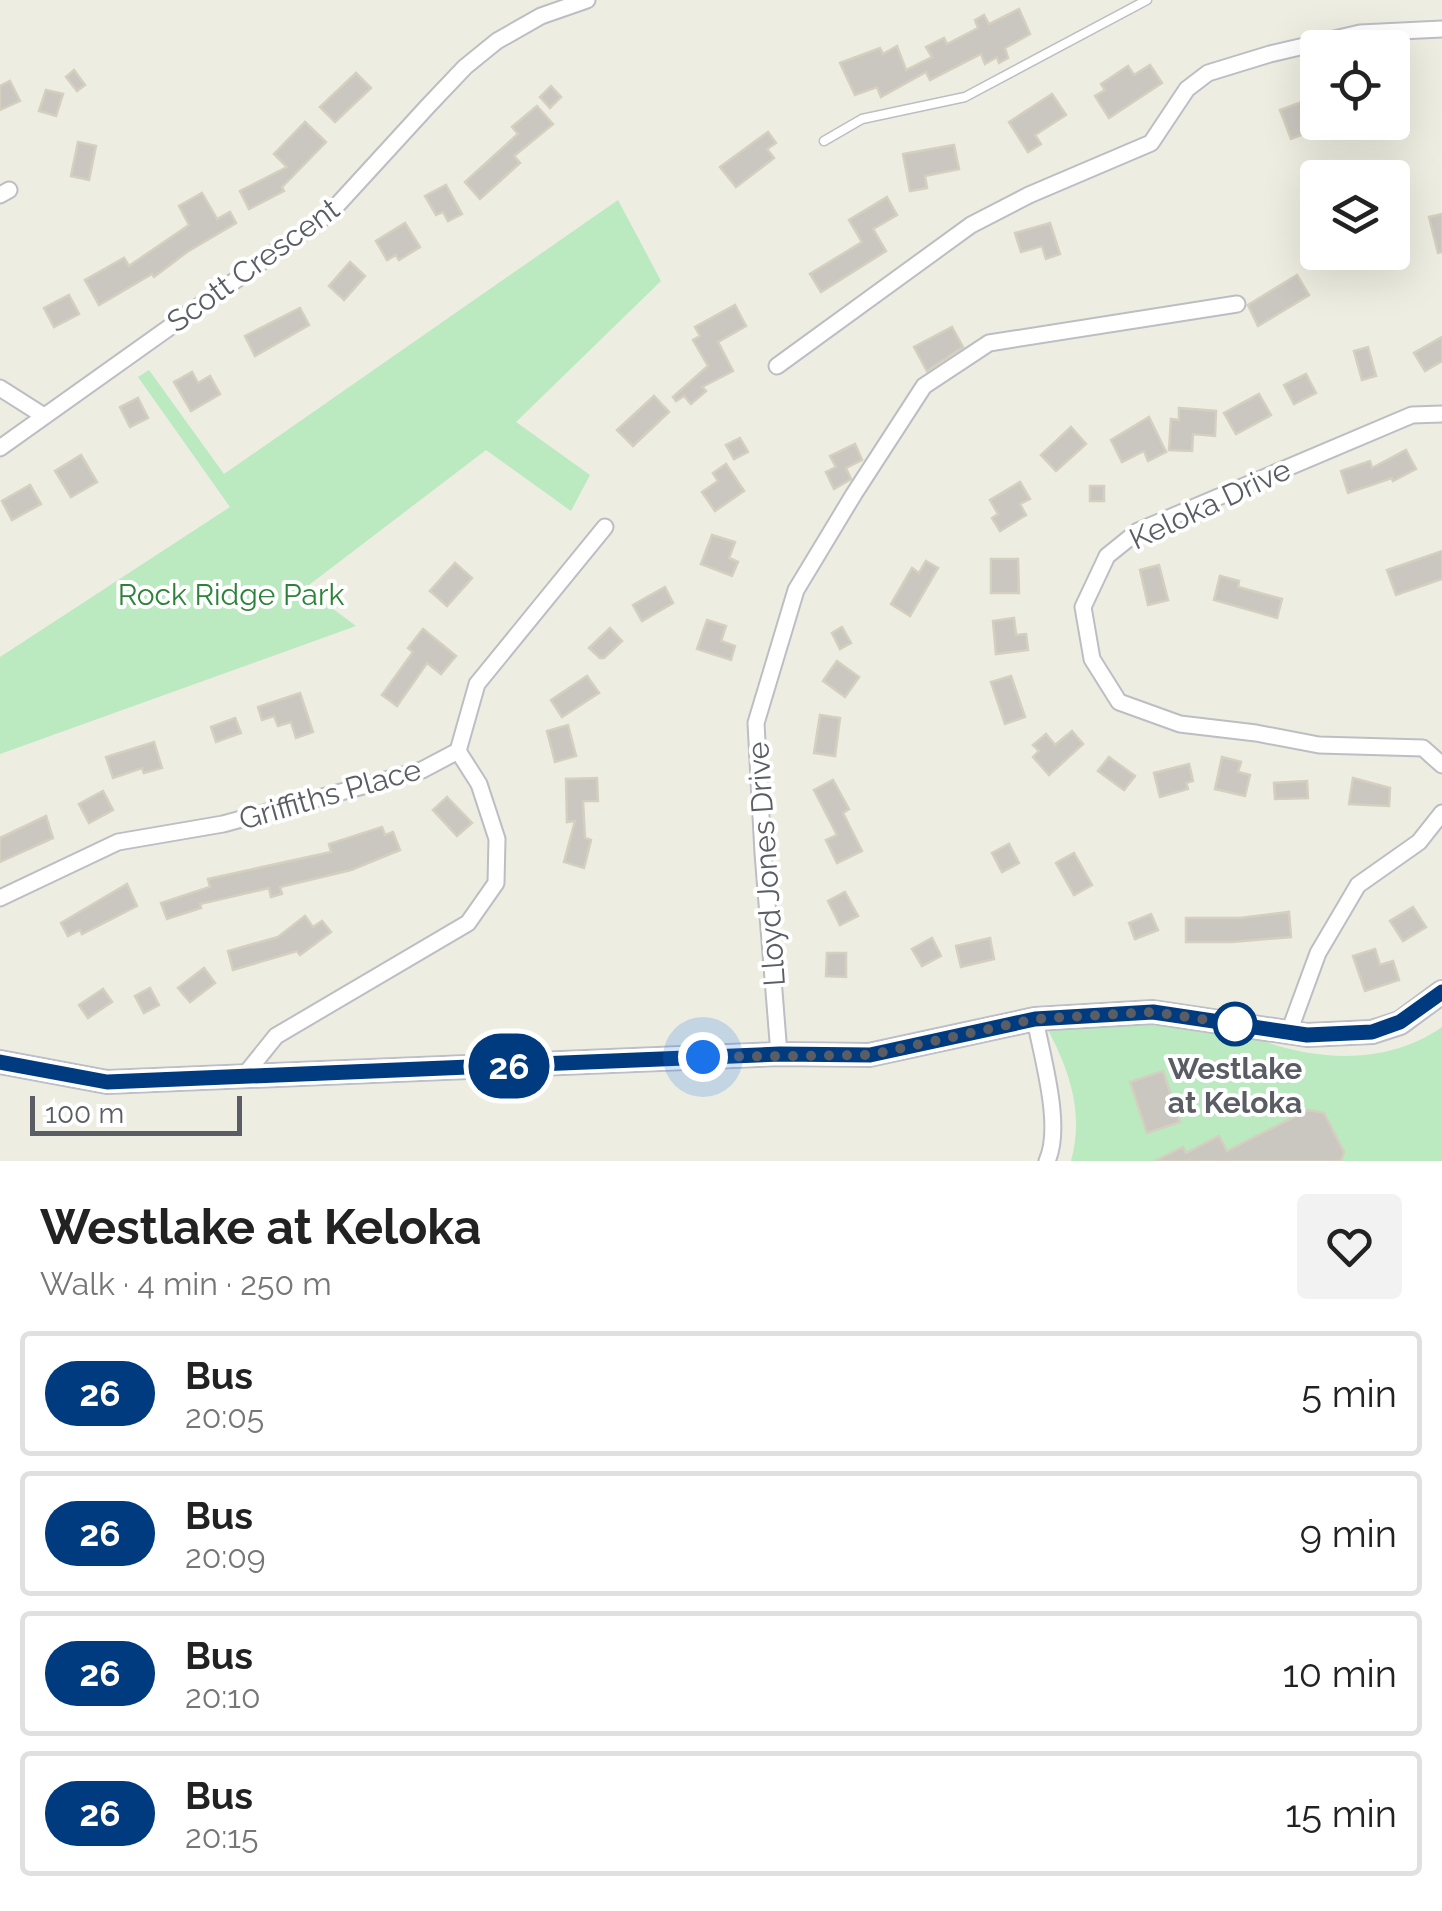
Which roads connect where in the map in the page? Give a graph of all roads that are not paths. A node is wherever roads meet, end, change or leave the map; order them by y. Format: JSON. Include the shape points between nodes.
{"nodes":[{"id":1,"x":587,"y":0,"type":"edge"},
{"id":2,"x":1147,"y":0,"type":"edge"},
{"id":3,"x":1442,"y":29,"type":"edge"},
{"id":4,"x":824,"y":140,"type":"dead end"},
{"id":5,"x":1237,"y":304,"type":"dead end"},
{"id":6,"x":777,"y":366,"type":"dead end"},
{"id":7,"x":0,"y":388,"type":"edge"},
{"id":8,"x":1442,"y":414,"type":"edge"},
{"id":9,"x":44,"y":416,"type":"junction"},
{"id":10,"x":0,"y":448,"type":"edge"},
{"id":11,"x":605,"y":527,"type":"dead end"},
{"id":12,"x":458,"y":751,"type":"junction"},
{"id":13,"x":1442,"y":765,"type":"edge"},
{"id":14,"x":1442,"y":813,"type":"edge"},
{"id":15,"x":0,"y":898,"type":"edge"},
{"id":16,"x":1442,"y":992,"type":"edge"},
{"id":17,"x":1035,"y":1019,"type":"junction"},
{"id":18,"x":1289,"y":1032,"type":"junction"},
{"id":19,"x":780,"y":1054,"type":"junction"},
{"id":20,"x":0,"y":1062,"type":"edge"},
{"id":21,"x":242,"y":1077,"type":"junction"},
{"id":22,"x":1047,"y":1161,"type":"edge"}],
"edges":[{"from":1,"to":9,"type":"street","name":"Scott Crescent","via":[[497,41],[330,213]]},
{"from":2,"to":4,"type":"lane","via":[[994,84],[862,119]]},
{"from":3,"to":6,"type":"street","via":[[1360,33],[1208,73],[1187,89],[1151,143],[972,225]]},
{"from":5,"to":19,"type":"street","name":"Lloyd Jones Drive","via":[[989,343],[924,386],[854,494],[796,590],[756,723]]},
{"from":7,"to":9,"type":"street"},
{"from":8,"to":13,"type":"street","name":"Keloka Drive","via":[[1412,415],[1138,531],[1107,556],[1082,607],[1092,659],[1120,702],[1180,724],[1319,745],[1424,748]]},
{"from":9,"to":10,"type":"street","name":"Scott Crescent"},
{"from":11,"to":12,"type":"street","name":"Griffiths Place","via":[[477,684]]},
{"from":12,"to":15,"type":"street","name":"Griffiths Place","via":[[422,770],[223,824],[118,842]]},
{"from":12,"to":21,"type":"street","via":[[497,839],[496,883],[468,922],[276,1036]]},
{"from":14,"to":18,"type":"street","via":[[1420,842],[1358,885],[1318,953]]},
{"from":16,"to":18,"type":"street","via":[[1400,1022],[1372,1032]]},
{"from":17,"to":18,"type":"street","via":[[1153,1012]]},
{"from":17,"to":19,"type":"street","via":[[870,1055]]},
{"from":17,"to":22,"type":"street","via":[[1052,1108]]},
{"from":19,"to":21,"type":"street"},
{"from":20,"to":21,"type":"street","via":[[107,1082]]}]}
